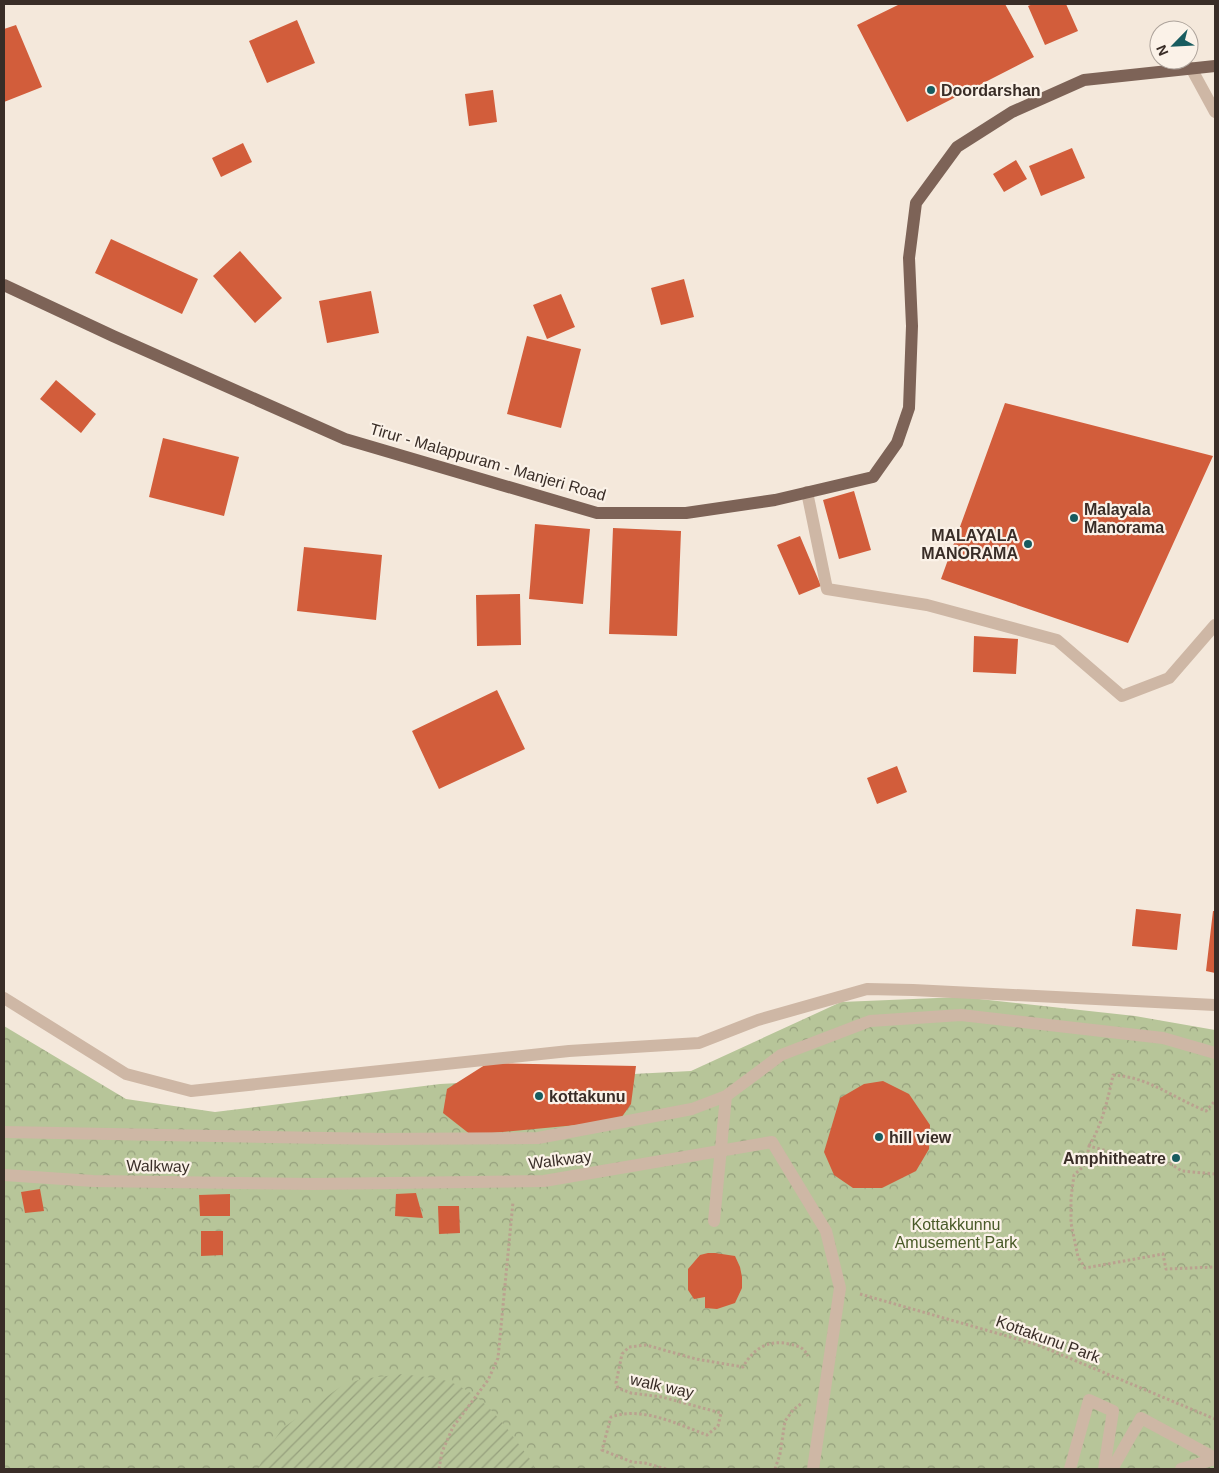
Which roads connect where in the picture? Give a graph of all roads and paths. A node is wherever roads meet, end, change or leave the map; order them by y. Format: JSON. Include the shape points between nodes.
{"nodes":[{"id":1,"x":1215,"y":66,"type":"edge"},
{"id":2,"x":1199,"y":67,"type":"edge"},
{"id":3,"x":1174,"y":70,"type":"edge"},
{"id":4,"x":1193,"y":70,"type":"edge"},
{"id":5,"x":1215,"y":112,"type":"edge"},
{"id":6,"x":4,"y":285,"type":"edge"},
{"id":7,"x":808,"y":492,"type":"junction"},
{"id":8,"x":1215,"y":625,"type":"edge"},
{"id":9,"x":4,"y":998,"type":"edge"},
{"id":10,"x":1215,"y":1005,"type":"edge"},
{"id":11,"x":1215,"y":1053,"type":"edge"},
{"id":12,"x":726,"y":1096,"type":"junction"},
{"id":13,"x":1215,"y":1101,"type":"edge"},
{"id":14,"x":4,"y":1132,"type":"edge"},
{"id":15,"x":1089,"y":1146,"type":"junction"},
{"id":16,"x":720,"y":1152,"type":"junction"},
{"id":17,"x":1215,"y":1174,"type":"edge"},
{"id":18,"x":4,"y":1175,"type":"edge"},
{"id":19,"x":515,"y":1181,"type":"junction"},
{"id":20,"x":714,"y":1221,"type":"dead end"},
{"id":21,"x":1215,"y":1267,"type":"edge"},
{"id":22,"x":867,"y":1296,"type":"dead end"},
{"id":23,"x":811,"y":1362,"type":"dead end"},
{"id":24,"x":806,"y":1396,"type":"dead end"},
{"id":25,"x":1215,"y":1419,"type":"edge"},
{"id":26,"x":1215,"y":1458,"type":"edge"},
{"id":27,"x":439,"y":1469,"type":"edge"},
{"id":28,"x":666,"y":1469,"type":"edge"},
{"id":29,"x":775,"y":1469,"type":"edge"},
{"id":30,"x":813,"y":1469,"type":"edge"},
{"id":31,"x":1070,"y":1469,"type":"edge"},
{"id":32,"x":1104,"y":1469,"type":"edge"},
{"id":33,"x":1112,"y":1469,"type":"edge"},
{"id":34,"x":1181,"y":1469,"type":"edge"}],
"edges":[{"from":1,"to":2,"type":"main road","name":"Tirur - Malappuram - Manjeri Road"},
{"from":3,"to":7,"type":"main road","name":"Tirur - Malappuram - Manjeri Road","via":[[1084,80],[1012,112],[957,147],[916,204],[910,258],[909,408],[897,443],[873,477]]},
{"from":4,"to":5,"type":"street"},
{"from":6,"to":7,"type":"main road","name":"Tirur - Malappuram - Manjeri Road","via":[[345,438],[597,513],[686,514]]},
{"from":7,"to":8,"type":"street","via":[[827,589],[927,605],[1057,640],[1122,696],[1169,678]]},
{"from":9,"to":10,"type":"street","via":[[126,1074],[191,1091],[569,1050],[699,1043],[758,1020],[866,989]]},
{"from":11,"to":12,"type":"street","via":[[1162,1038],[961,1015],[870,1021],[781,1055]]},
{"from":12,"to":14,"type":"street","via":[[692,1109],[538,1138],[382,1140]]},
{"from":12,"to":16,"type":"street"},
{"from":13,"to":15,"type":"path","via":[[1206,1111],[1139,1078],[1113,1075],[1095,1137]]},
{"from":15,"to":17,"type":"path","via":[[1153,1163],[1169,1163],[1182,1171]]},
{"from":15,"to":21,"type":"path","via":[[1086,1164],[1074,1175],[1071,1198],[1071,1224],[1078,1257],[1085,1268],[1163,1254],[1166,1269]]},
{"from":16,"to":19,"type":"street","name":"Walkway","via":[[544,1181]]},
{"from":16,"to":20,"type":"street"},
{"from":16,"to":30,"type":"street","name":"Walkway","via":[[772,1142],[826,1231],[840,1288]]},
{"from":18,"to":19,"type":"street","name":"Walkway","via":[[93,1181],[313,1184]]},
{"from":19,"to":27,"type":"path","via":[[498,1358],[488,1380],[453,1427],[442,1452]]},
{"from":22,"to":25,"type":"path","name":"Kottakunu Park","via":[[1038,1345]]},
{"from":23,"to":28,"type":"path","name":"walk way","via":[[804,1348],[782,1342],[770,1342],[758,1348],[743,1368],[646,1345],[629,1347],[622,1354],[616,1382],[618,1388],[721,1413],[718,1426],[707,1435],[651,1416],[622,1413],[611,1417],[602,1450],[632,1462]]},
{"from":24,"to":29,"type":"path","via":[[784,1421]]},
{"from":26,"to":33,"type":"street","via":[[1141,1418]]},
{"from":26,"to":34,"type":"street"},
{"from":31,"to":32,"type":"street","via":[[1089,1400],[1113,1411]]}]}
